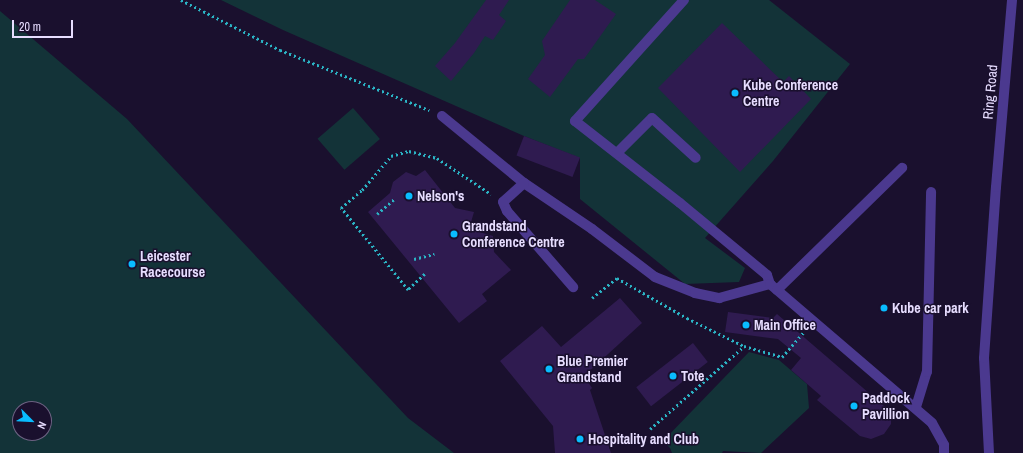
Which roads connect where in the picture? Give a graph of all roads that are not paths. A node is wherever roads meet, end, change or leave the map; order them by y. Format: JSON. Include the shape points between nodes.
{"nodes":[{"id":1,"x":684,"y":0,"type":"edge"},
{"id":2,"x":1012,"y":0,"type":"edge"},
{"id":3,"x":442,"y":116,"type":"road end"},
{"id":4,"x":617,"y":154,"type":"junction"},
{"id":5,"x":696,"y":158,"type":"dead end"},
{"id":6,"x":902,"y":168,"type":"dead end"},
{"id":7,"x":524,"y":183,"type":"junction"},
{"id":8,"x":931,"y":192,"type":"dead end"},
{"id":9,"x":573,"y":287,"type":"dead end"},
{"id":10,"x":774,"y":287,"type":"junction"},
{"id":11,"x":916,"y":408,"type":"junction"},
{"id":12,"x":944,"y":453,"type":"edge"},
{"id":13,"x":989,"y":453,"type":"edge"}],
"edges":[{"from":1,"to":4,"type":"street","via":[[575,121]]},
{"from":2,"to":13,"type":"street","name":"Ring Road","via":[[984,358]]},
{"from":3,"to":7,"type":"street"},
{"from":4,"to":5,"type":"street","via":[[652,118]]},
{"from":4,"to":10,"type":"street","via":[[767,275]]},
{"from":6,"to":10,"type":"street"},
{"from":7,"to":9,"type":"street","via":[[503,202],[507,211]]},
{"from":7,"to":10,"type":"street","via":[[592,229],[655,277],[695,293],[719,298]]},
{"from":8,"to":11,"type":"street","via":[[927,372]]},
{"from":10,"to":11,"type":"street"},
{"from":11,"to":12,"type":"street","via":[[932,423],[944,445]]}]}
